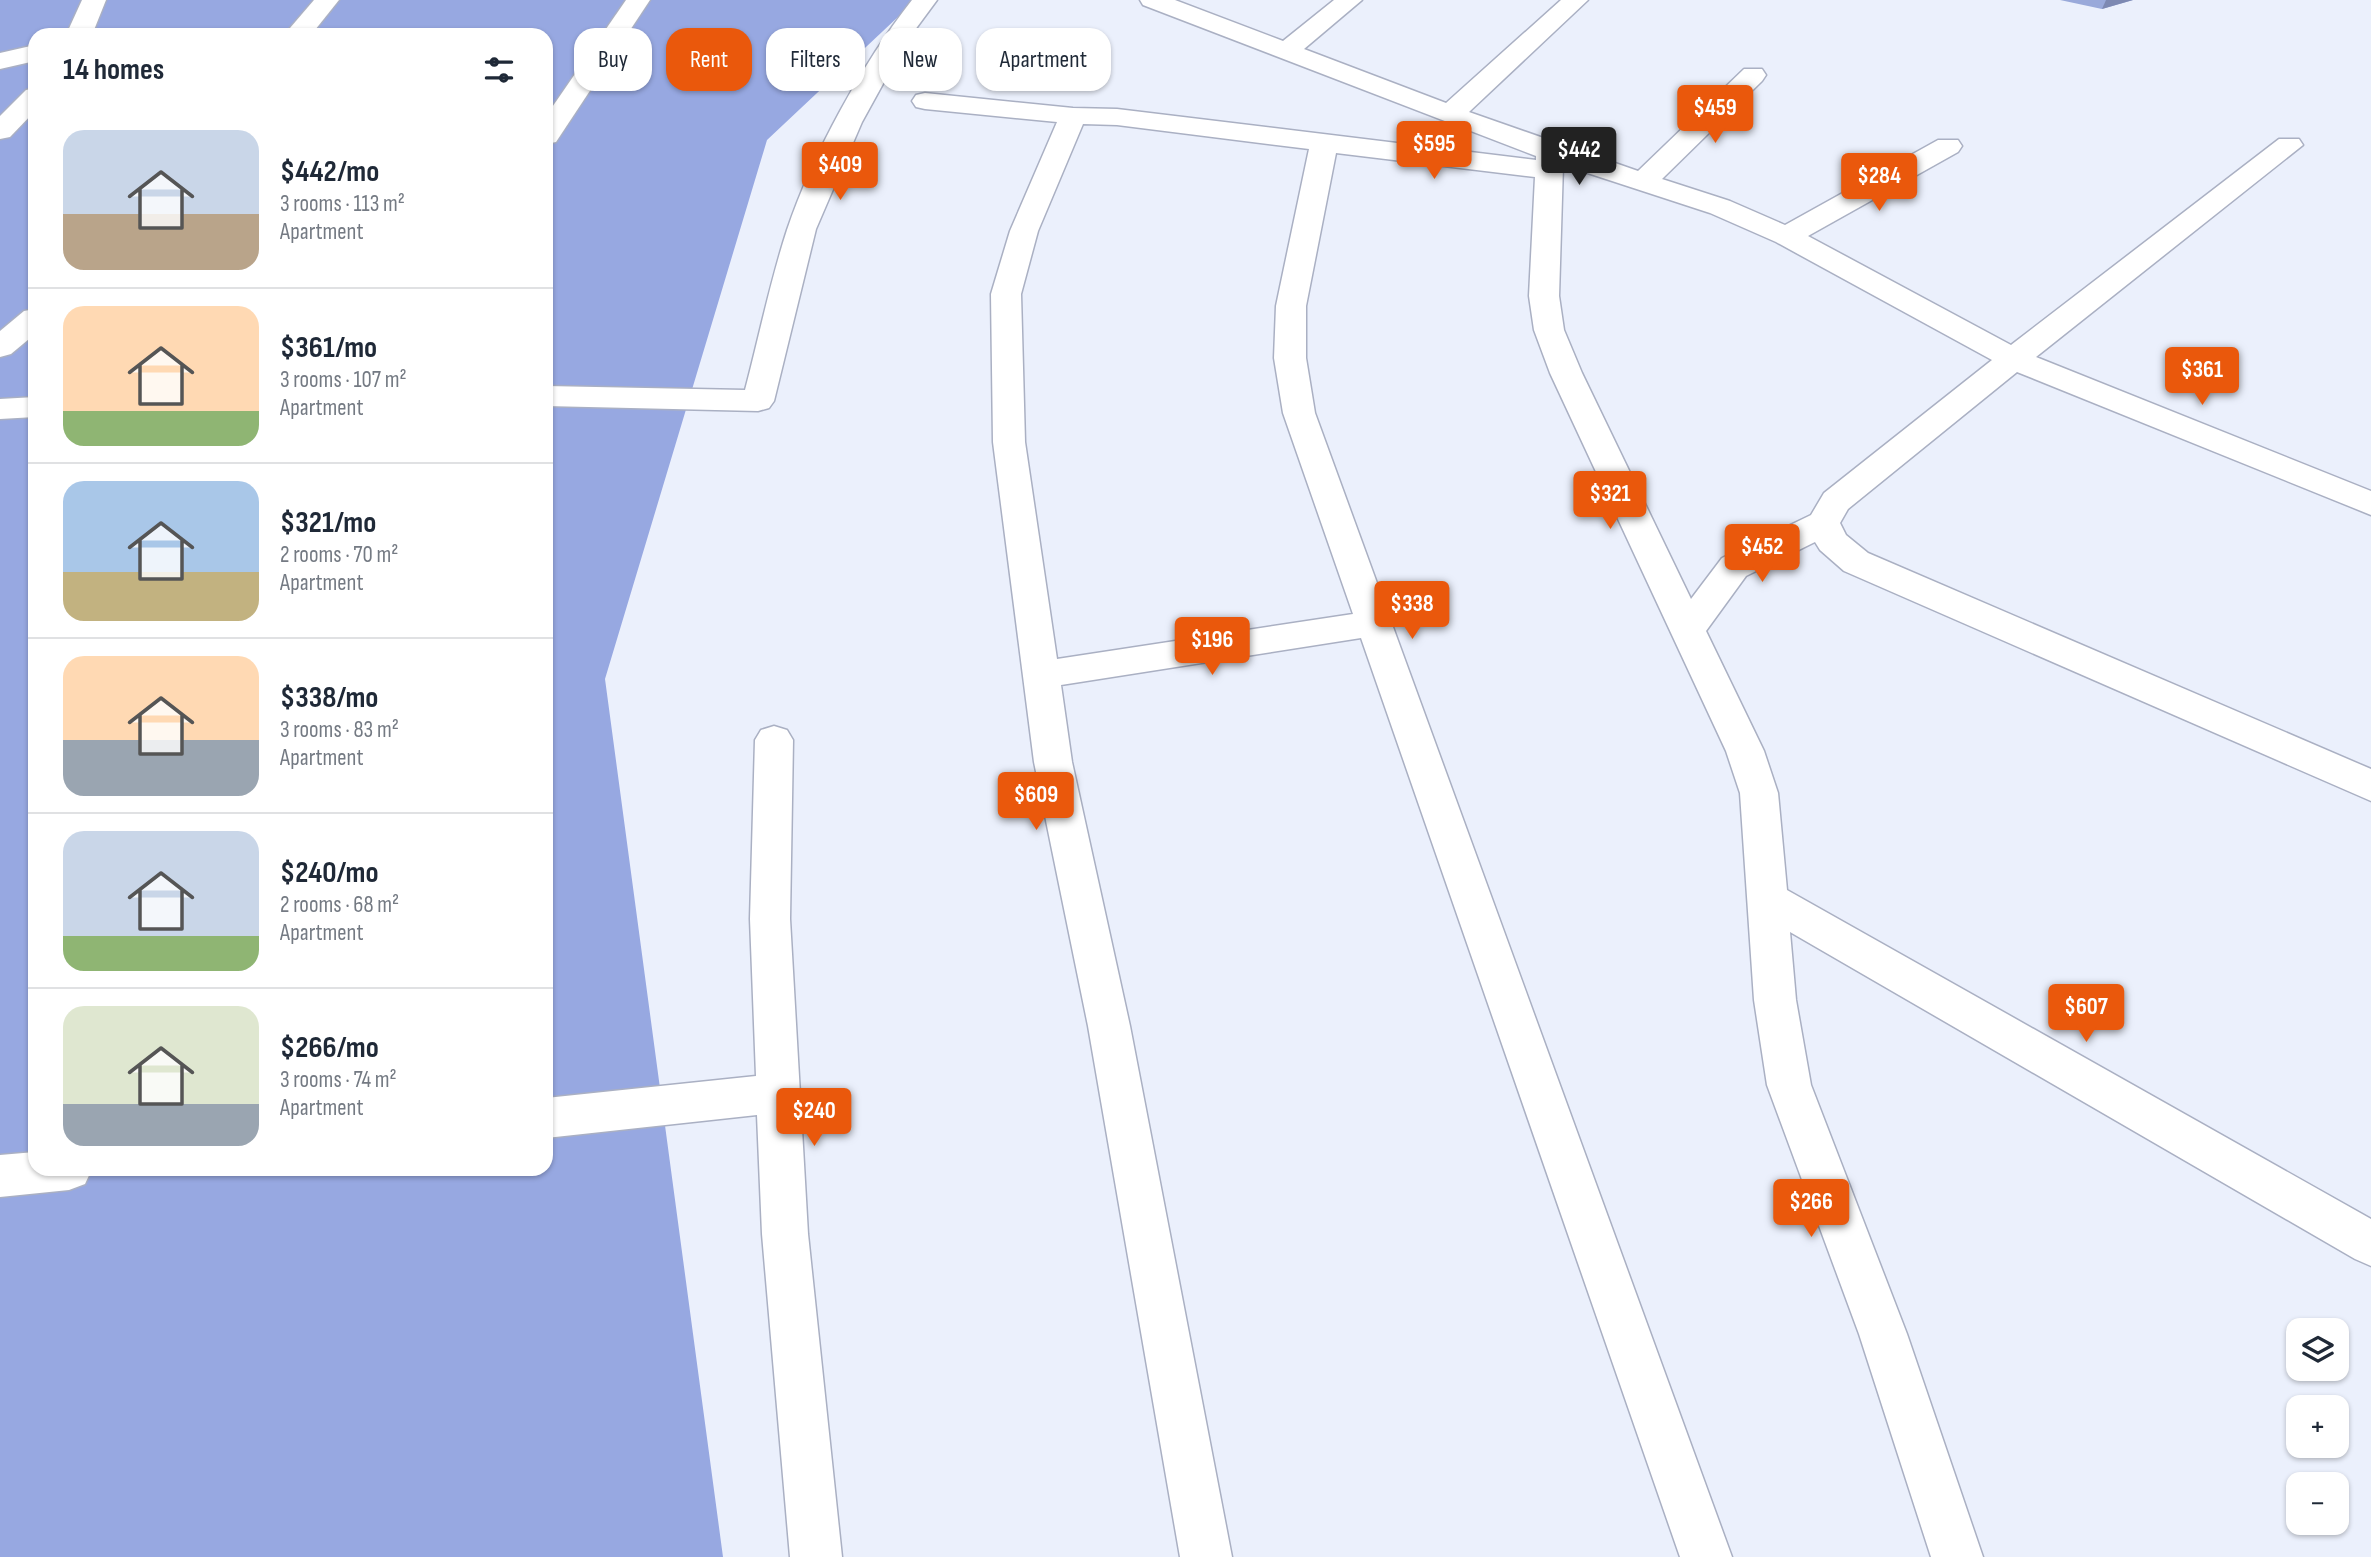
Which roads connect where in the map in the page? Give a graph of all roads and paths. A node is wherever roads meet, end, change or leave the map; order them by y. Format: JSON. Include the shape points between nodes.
{"nodes":[{"id":1,"x":94,"y":0,"type":"edge"},
{"id":2,"x":327,"y":0,"type":"edge"},
{"id":3,"x":638,"y":0,"type":"edge"},
{"id":4,"x":925,"y":0,"type":"edge"},
{"id":5,"x":1152,"y":0,"type":"edge"},
{"id":6,"x":1350,"y":0,"type":"edge"},
{"id":7,"x":1576,"y":0,"type":"edge"},
{"id":8,"x":82,"y":28,"type":"edge"},
{"id":9,"x":303,"y":28,"type":"edge"},
{"id":10,"x":1285,"y":52,"type":"junction"},
{"id":11,"x":28,"y":55,"type":"edge"},
{"id":12,"x":0,"y":61,"type":"edge"},
{"id":13,"x":1752,"y":75,"type":"dead end"},
{"id":14,"x":925,"y":101,"type":"dead end"},
{"id":15,"x":28,"y":103,"type":"edge"},
{"id":16,"x":1450,"y":114,"type":"junction"},
{"id":17,"x":1073,"y":116,"type":"junction"},
{"id":18,"x":553,"y":126,"type":"edge"},
{"id":19,"x":0,"y":131,"type":"edge"},
{"id":20,"x":1324,"y":144,"type":"junction"},
{"id":21,"x":2289,"y":145,"type":"dead end"},
{"id":22,"x":1948,"y":146,"type":"dead end"},
{"id":23,"x":1550,"y":161,"type":"junction"},
{"id":24,"x":1644,"y":181,"type":"junction"},
{"id":25,"x":1786,"y":236,"type":"junction"},
{"id":26,"x":28,"y":324,"type":"edge"},
{"id":27,"x":0,"y":347,"type":"edge"},
{"id":28,"x":2013,"y":359,"type":"junction"},
{"id":29,"x":553,"y":396,"type":"edge"},
{"id":30,"x":28,"y":408,"type":"edge"},
{"id":31,"x":0,"y":409,"type":"edge"},
{"id":32,"x":2371,"y":504,"type":"edge"},
{"id":33,"x":1823,"y":523,"type":"junction"},
{"id":34,"x":1375,"y":623,"type":"junction"},
{"id":35,"x":1687,"y":630,"type":"junction"},
{"id":36,"x":1041,"y":675,"type":"junction"},
{"id":37,"x":774,"y":740,"type":"dead end"},
{"id":38,"x":2371,"y":786,"type":"edge"},
{"id":39,"x":1769,"y":900,"type":"junction"},
{"id":40,"x":779,"y":1093,"type":"junction"},
{"id":41,"x":553,"y":1117,"type":"edge"},
{"id":42,"x":28,"y":1173,"type":"edge"},
{"id":43,"x":0,"y":1176,"type":"edge"},
{"id":44,"x":2371,"y":1244,"type":"edge"},
{"id":45,"x":816,"y":1557,"type":"edge"},
{"id":46,"x":1206,"y":1557,"type":"edge"},
{"id":47,"x":1706,"y":1557,"type":"edge"},
{"id":48,"x":1957,"y":1557,"type":"edge"}],
"edges":[{"from":1,"to":8,"type":"street"},
{"from":2,"to":9,"type":"street"},
{"from":3,"to":18,"type":"street"},
{"from":4,"to":29,"type":"street","via":[[894,40],[848,122],[802,229],[758,401]]},
{"from":5,"to":10,"type":"street"},
{"from":6,"to":10,"type":"street"},
{"from":7,"to":16,"type":"street"},
{"from":10,"to":16,"type":"street"},
{"from":11,"to":12,"type":"street"},
{"from":13,"to":24,"type":"street"},
{"from":14,"to":17,"type":"street"},
{"from":15,"to":19,"type":"street"},
{"from":16,"to":23,"type":"street"},
{"from":17,"to":20,"type":"street","via":[[1117,117]]},
{"from":17,"to":36,"type":"street","via":[[1024,231],[1006,294],[1009,442]]},
{"from":20,"to":23,"type":"street"},
{"from":20,"to":34,"type":"street","via":[[1291,306],[1290,358],[1299,413]]},
{"from":21,"to":28,"type":"street"},
{"from":22,"to":25,"type":"street"},
{"from":23,"to":24,"type":"street"},
{"from":23,"to":35,"type":"street","via":[[1544,296],[1549,330]]},
{"from":24,"to":25,"type":"street"},
{"from":25,"to":28,"type":"street"},
{"from":26,"to":27,"type":"street"},
{"from":28,"to":32,"type":"street"},
{"from":28,"to":33,"type":"street","via":[[1836,502]]},
{"from":30,"to":31,"type":"street"},
{"from":33,"to":35,"type":"street","via":[[1734,567]]},
{"from":33,"to":38,"type":"street","via":[[1832,542],[1856,562]]},
{"from":34,"to":36,"type":"street"},
{"from":34,"to":47,"type":"street"},
{"from":35,"to":39,"type":"street","via":[[1745,751],[1759,793]]},
{"from":36,"to":46,"type":"street","via":[[1053,762],[1111,1040]]},
{"from":37,"to":40,"type":"street","via":[[770,919]]},
{"from":39,"to":44,"type":"street"},
{"from":39,"to":48,"type":"street","via":[[1775,1000],[1789,1085],[1884,1334]]},
{"from":40,"to":41,"type":"street"},
{"from":40,"to":45,"type":"street","via":[[785,1234]]},
{"from":42,"to":43,"type":"street"}]}
